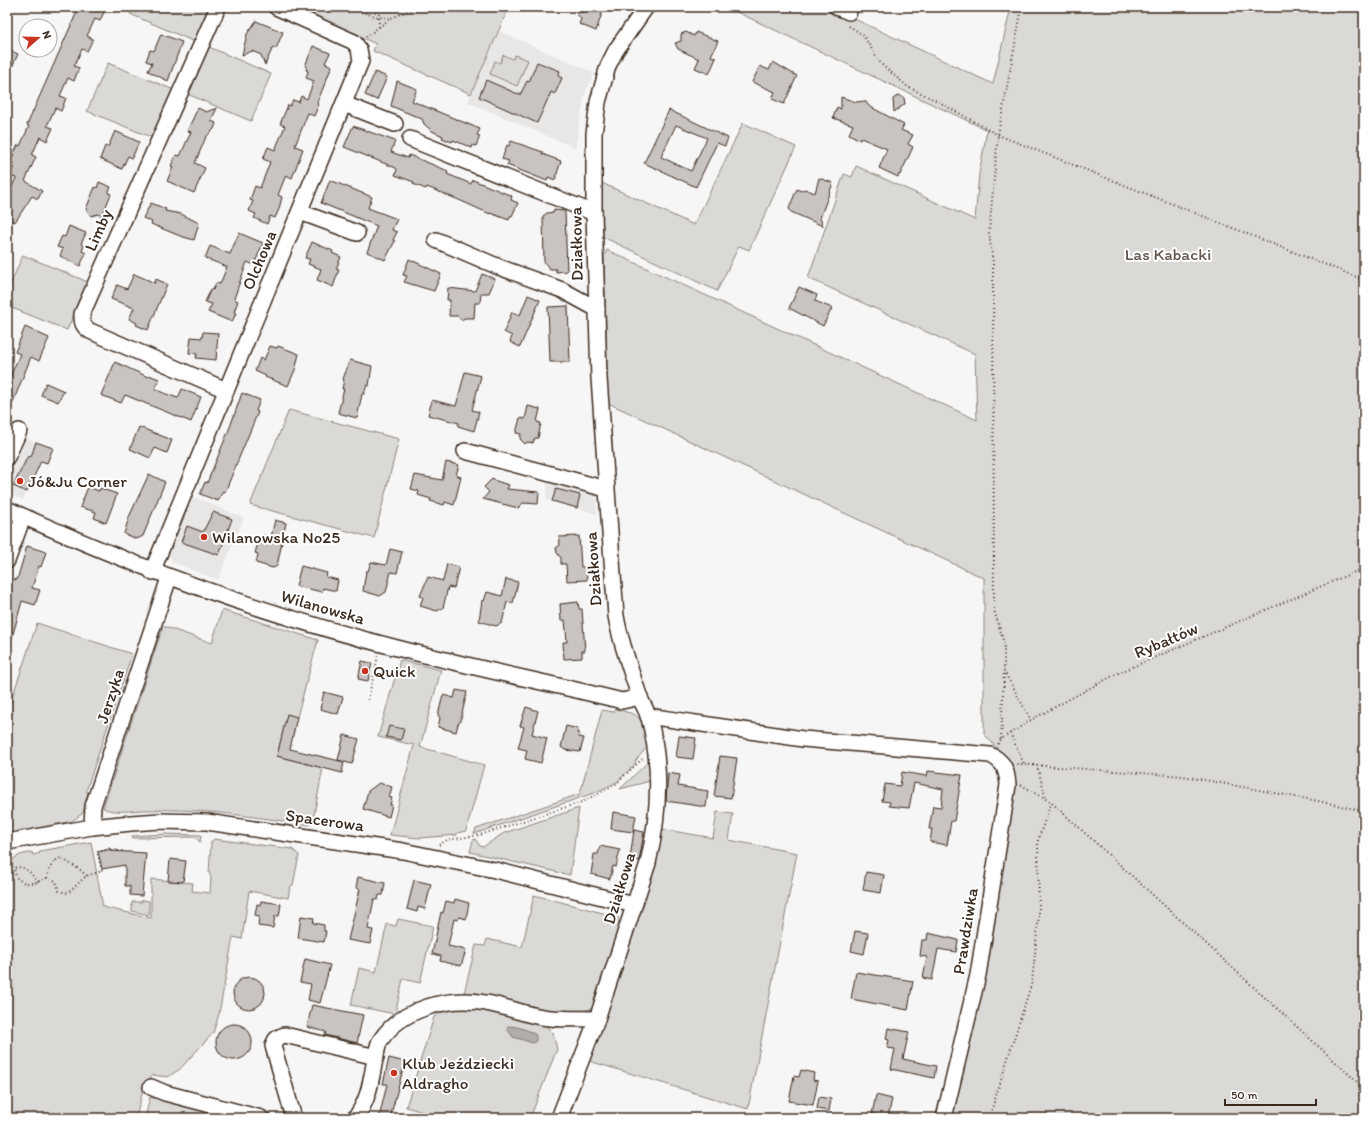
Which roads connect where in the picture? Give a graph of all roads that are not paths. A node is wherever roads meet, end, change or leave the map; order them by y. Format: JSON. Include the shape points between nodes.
{"nodes":[{"id":1,"x":218,"y":7,"type":"edge"},
{"id":2,"x":646,"y":7,"type":"edge"},
{"id":3,"x":272,"y":10,"type":"edge"},
{"id":4,"x":344,"y":104,"type":"junction"},
{"id":5,"x":395,"y":124,"type":"dead end"},
{"id":6,"x":410,"y":139,"type":"dead end"},
{"id":7,"x":300,"y":212,"type":"junction"},
{"id":8,"x":594,"y":214,"type":"junction"},
{"id":9,"x":357,"y":233,"type":"dead end"},
{"id":10,"x":436,"y":240,"type":"dead end"},
{"id":11,"x":596,"y":309,"type":"junction"},
{"id":12,"x":226,"y":390,"type":"junction"},
{"id":13,"x":20,"y":431,"type":"dead end"},
{"id":14,"x":465,"y":451,"type":"dead end"},
{"id":15,"x":7,"y":457,"type":"edge"},
{"id":16,"x":606,"y":489,"type":"junction"},
{"id":17,"x":7,"y":509,"type":"edge"},
{"id":18,"x":23,"y":517,"type":"junction"},
{"id":19,"x":7,"y":561,"type":"edge"},
{"id":20,"x":152,"y":572,"type":"junction"},
{"id":21,"x":169,"y":578,"type":"junction"},
{"id":22,"x":640,"y":697,"type":"junction"},
{"id":23,"x":648,"y":716,"type":"junction"},
{"id":24,"x":92,"y":827,"type":"junction"},
{"id":25,"x":10,"y":848,"type":"edge"},
{"id":26,"x":634,"y":905,"type":"junction"},
{"id":27,"x":596,"y":1019,"type":"junction"},
{"id":28,"x":376,"y":1057,"type":"junction"},
{"id":29,"x":151,"y":1087,"type":"dead end"},
{"id":30,"x":261,"y":1118,"type":"edge"},
{"id":31,"x":294,"y":1118,"type":"edge"},
{"id":32,"x":355,"y":1118,"type":"edge"},
{"id":33,"x":559,"y":1118,"type":"edge"},
{"id":34,"x":944,"y":1118,"type":"edge"}],
"edges":[{"from":1,"to":12,"type":"street","name":"Limby","via":[[82,314],[82,321],[90,331]]},
{"from":2,"to":8,"type":"street","name":"Działkowa","via":[[612,59],[598,102],[593,169]]},
{"from":3,"to":4,"type":"street","name":"Olchowa","via":[[354,42],[361,61]]},
{"from":4,"to":5,"type":"street"},
{"from":4,"to":7,"type":"street","name":"Olchowa"},
{"from":6,"to":8,"type":"street"},
{"from":7,"to":9,"type":"street"},
{"from":7,"to":12,"type":"street","name":"Olchowa"},
{"from":8,"to":11,"type":"street","name":"Działkowa"},
{"from":10,"to":11,"type":"street","via":[[562,290]]},
{"from":11,"to":16,"type":"street","name":"Działkowa"},
{"from":12,"to":20,"type":"street","name":"Olchowa"},
{"from":13,"to":15,"type":"street"},
{"from":14,"to":16,"type":"street"},
{"from":16,"to":22,"type":"street","name":"Działkowa","via":[[616,616],[623,650]]},
{"from":17,"to":18,"type":"street","name":"Wilanowska"},
{"from":18,"to":19,"type":"street"},
{"from":18,"to":20,"type":"street","name":"Wilanowska"},
{"from":20,"to":21,"type":"street","name":"Wilanowska"},
{"from":21,"to":22,"type":"street","name":"Wilanowska","via":[[400,649],[622,701]]},
{"from":21,"to":24,"type":"street","name":"Jerzyka","via":[[93,806]]},
{"from":22,"to":23,"type":"street","name":"Działkowa"},
{"from":23,"to":26,"type":"street","name":"Działkowa","via":[[658,766],[653,840]]},
{"from":23,"to":34,"type":"street","name":"Prawdziwka","via":[[1000,765],[1008,785],[978,975]]},
{"from":24,"to":25,"type":"street","name":"Spacerowa"},
{"from":24,"to":26,"type":"street","name":"Spacerowa","via":[[160,821],[207,822],[358,843],[495,870]]},
{"from":26,"to":27,"type":"street","name":"Działkowa"},
{"from":27,"to":28,"type":"street","via":[[542,1017],[485,1003],[450,1002],[427,1007],[394,1025],[380,1042]]},
{"from":27,"to":33,"type":"street","name":"Działkowa"},
{"from":28,"to":31,"type":"street","via":[[285,1035],[278,1037],[274,1046]]},
{"from":28,"to":32,"type":"street","via":[[365,1105]]},
{"from":29,"to":30,"type":"street"}]}
